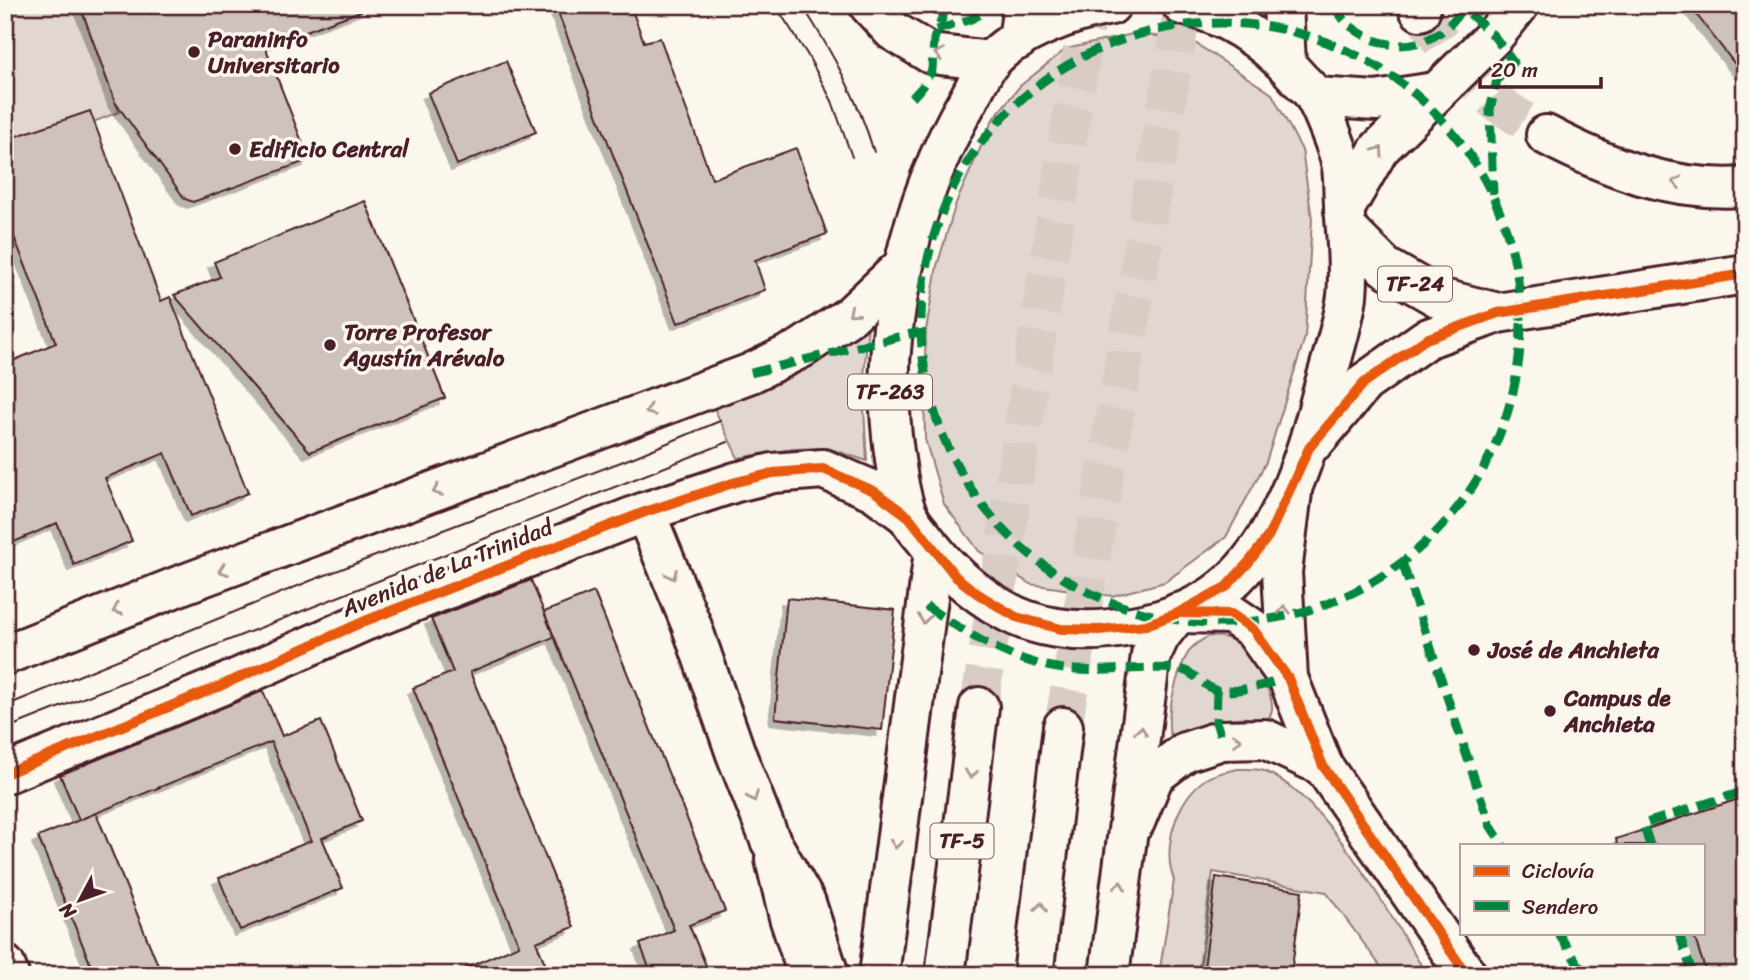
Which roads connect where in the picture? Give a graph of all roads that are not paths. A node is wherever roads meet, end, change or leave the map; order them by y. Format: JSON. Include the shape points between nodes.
{"nodes":[{"id":1,"x":869,"y":5,"type":"edge"},
{"id":2,"x":1111,"y":5,"type":"edge"},
{"id":3,"x":1182,"y":5,"type":"edge"},
{"id":4,"x":1283,"y":5,"type":"edge"},
{"id":5,"x":1519,"y":5,"type":"edge"},
{"id":6,"x":1010,"y":35,"type":"edge"},
{"id":7,"x":1286,"y":64,"type":"junction"},
{"id":8,"x":1435,"y":92,"type":"junction"},
{"id":9,"x":1316,"y":97,"type":"junction"},
{"id":10,"x":1546,"y":135,"type":"tunnel mouth"},
{"id":11,"x":1745,"y":187,"type":"edge"},
{"id":12,"x":1345,"y":219,"type":"junction"},
{"id":13,"x":904,"y":266,"type":"junction"},
{"id":14,"x":1745,"y":274,"type":"edge"},
{"id":15,"x":1498,"y":313,"type":"junction"},
{"id":16,"x":1309,"y":448,"type":"junction"},
{"id":17,"x":1293,"y":484,"type":"junction"},
{"id":18,"x":645,"y":512,"type":"junction"},
{"id":19,"x":909,"y":517,"type":"junction"},
{"id":20,"x":934,"y":551,"type":"junction"},
{"id":21,"x":1178,"y":613,"type":"junction"},
{"id":22,"x":5,"y":655,"type":"edge"},
{"id":23,"x":1288,"y":678,"type":"junction"},
{"id":24,"x":979,"y":707,"type":"tunnel mouth"},
{"id":25,"x":1063,"y":727,"type":"tunnel mouth"},
{"id":26,"x":1323,"y":766,"type":"junction"},
{"id":27,"x":5,"y":774,"type":"edge"},
{"id":28,"x":770,"y":840,"type":"junction"},
{"id":29,"x":1124,"y":847,"type":"junction"},
{"id":30,"x":5,"y":965,"type":"edge"},
{"id":31,"x":9,"y":975,"type":"edge"},
{"id":32,"x":808,"y":975,"type":"edge"},
{"id":33,"x":829,"y":975,"type":"edge"},
{"id":34,"x":879,"y":975,"type":"edge"},
{"id":35,"x":945,"y":975,"type":"edge"},
{"id":36,"x":1033,"y":975,"type":"edge"},
{"id":37,"x":1109,"y":975,"type":"edge"},
{"id":38,"x":1467,"y":975,"type":"edge"}],
"edges":[{"from":6,"to":1,"type":"main road","one_way":true,"via":[[932,54],[892,31]]},
{"from":2,"to":6,"type":"main road"},
{"from":3,"to":7,"type":"main road","number":"TF-263","via":[[1204,10],[1247,32]]},
{"from":4,"to":7,"type":"main road"},
{"from":5,"to":8,"type":"main road","via":[[1494,36]]},
{"from":6,"to":13,"type":"main road","number":"TF-263","via":[[959,116],[933,169]]},
{"from":7,"to":9,"type":"main road","number":"TF-263"},
{"from":8,"to":9,"type":"main road","via":[[1376,101]]},
{"from":12,"to":8,"type":"main road","one_way":true,"via":[[1379,149]]},
{"from":9,"to":12,"type":"main road","number":"TF-263","via":[[1341,162]]},
{"from":11,"to":10,"type":"main road","one_way":true,"via":[[1714,189],[1633,174]]},
{"from":12,"to":15,"type":"main road","number":"TF-24","via":[[1385,267],[1439,298]]},
{"from":12,"to":16,"type":"main road","number":"TF-263","via":[[1347,296]]},
{"from":13,"to":19,"type":"main road","number":"TF-263","via":[[890,367],[890,424]]},
{"from":13,"to":22,"type":"main road","one_way":true,"via":[[851,315],[802,348],[751,373]]},
{"from":14,"to":15,"type":"main road","number":"TF-24"},
{"from":15,"to":16,"type":"main road","number":"TF-24","via":[[1426,339],[1364,383]]},
{"from":16,"to":17,"type":"main road","number":"TF-263"},
{"from":17,"to":21,"type":"main road","number":"TF-263","via":[[1269,535],[1249,562],[1226,587]]},
{"from":23,"to":17,"type":"main road","one_way":true,"via":[[1282,572]]},
{"from":18,"to":19,"type":"main road","name":"Avenida de La Trinidad","via":[[773,473],[823,469],[874,491]]},
{"from":18,"to":27,"type":"main road","name":"Avenida de La Trinidad","via":[[365,621]]},
{"from":18,"to":28,"type":"main road","one_way":true},
{"from":19,"to":20,"type":"main road","number":"TF-263"},
{"from":20,"to":21,"type":"main road","number":"TF-263","via":[[978,594],[1016,617],[1061,629],[1146,625]]},
{"from":20,"to":34,"type":"main road","one_way":true},
{"from":21,"to":23,"type":"main road","via":[[1231,614],[1252,629]]},
{"from":29,"to":21,"type":"main road","one_way":true,"via":[[1151,655]]},
{"from":23,"to":26,"type":"main road"},
{"from":24,"to":35,"type":"main road","number":"TF-5","one_way":true},
{"from":36,"to":25,"type":"main road","one_way":true},
{"from":29,"to":26,"type":"main road","one_way":true,"via":[[1154,776],[1185,752],[1222,740],[1265,739]]},
{"from":26,"to":38,"type":"main road"},
{"from":28,"to":32,"type":"main road"},
{"from":28,"to":33,"type":"main road","via":[[806,903]]},
{"from":37,"to":29,"type":"main road","one_way":true},
{"from":30,"to":31,"type":"main road"}]}
